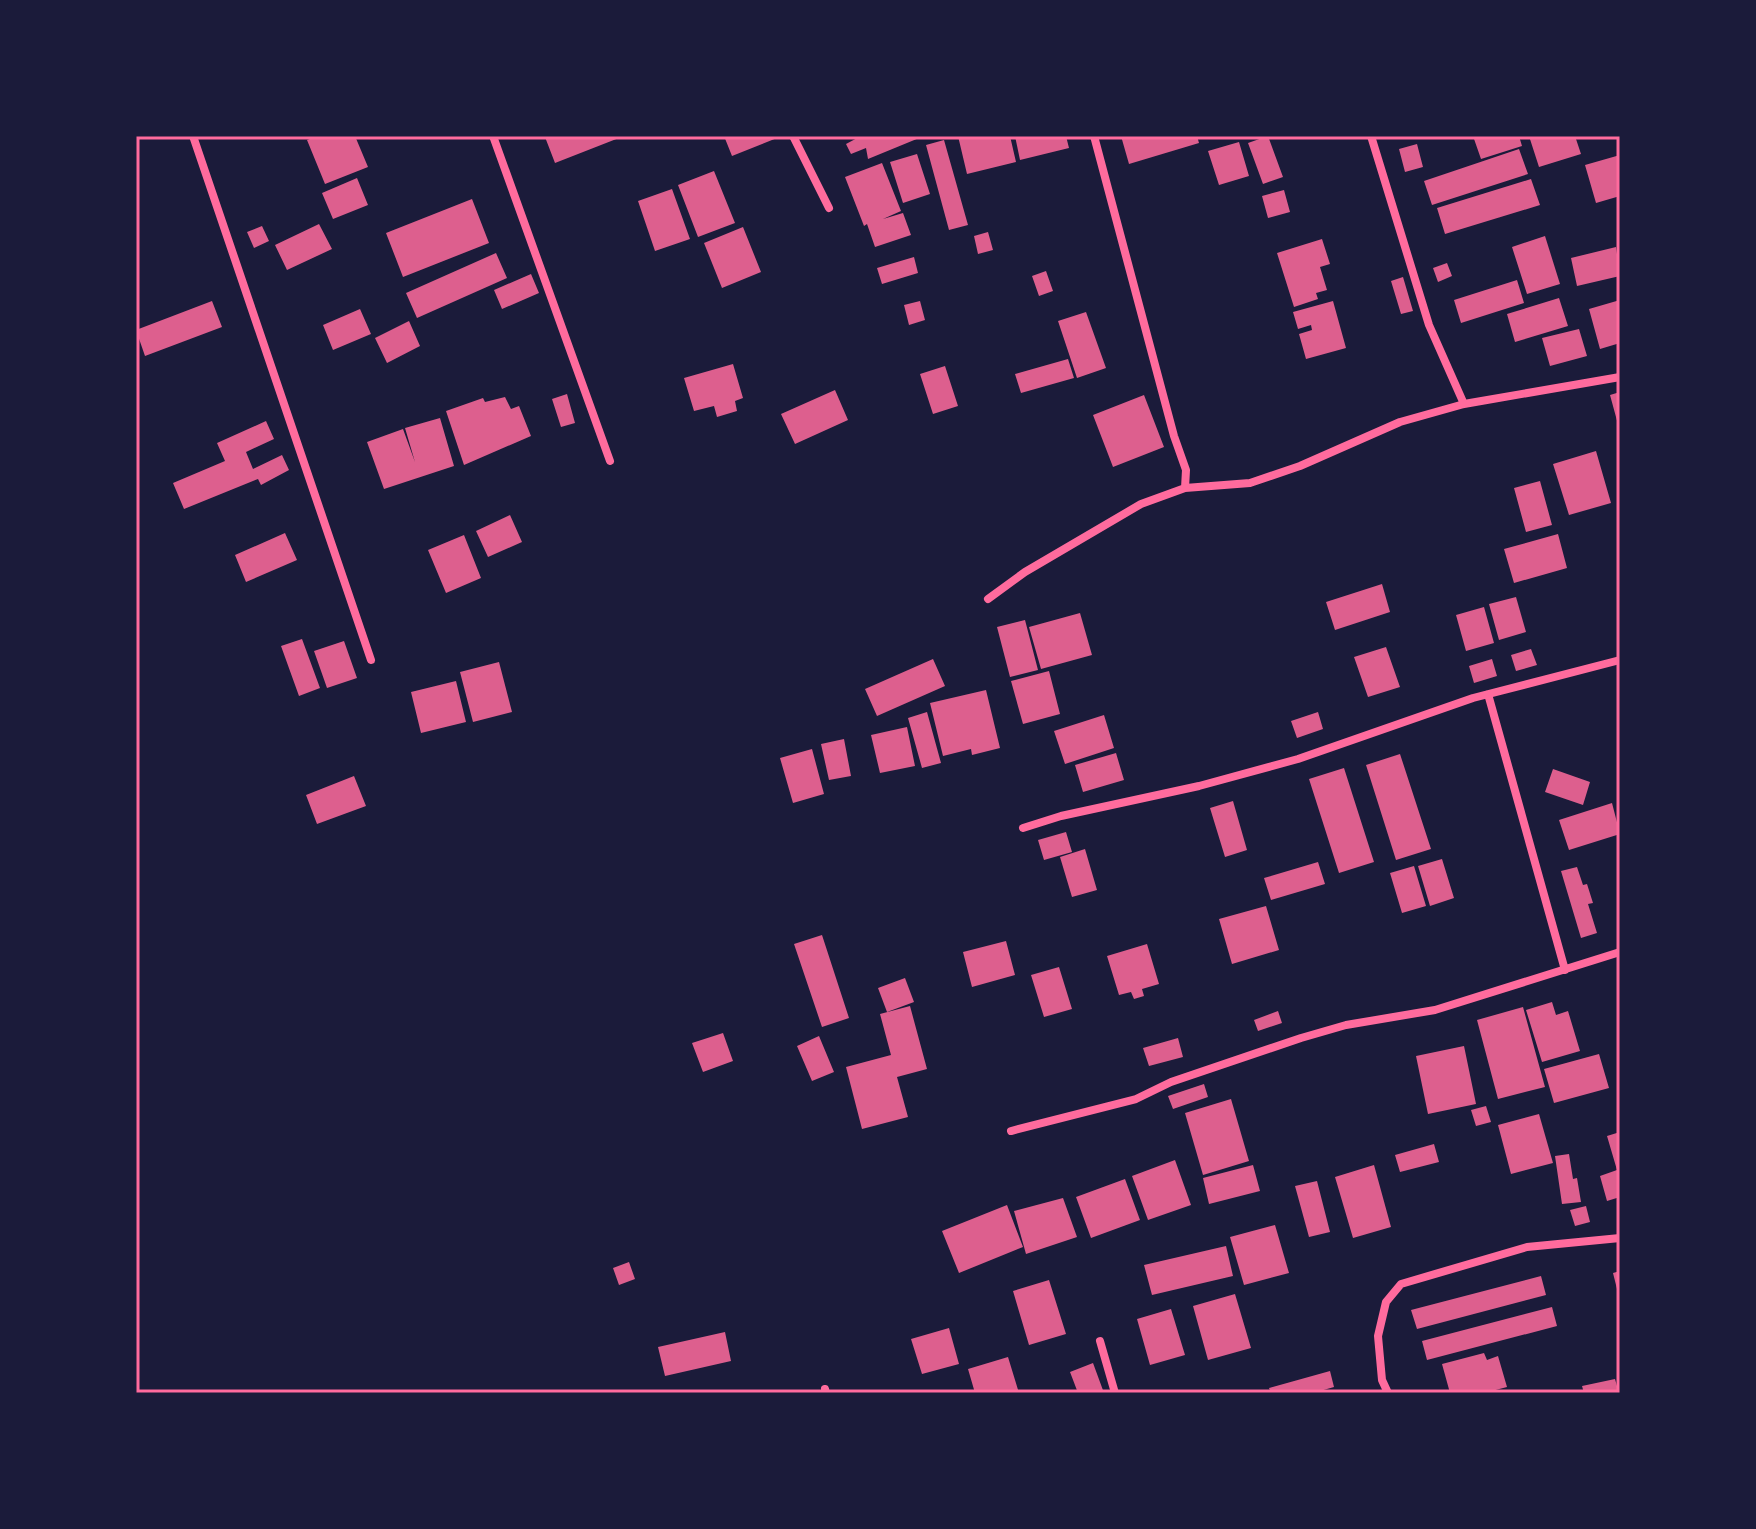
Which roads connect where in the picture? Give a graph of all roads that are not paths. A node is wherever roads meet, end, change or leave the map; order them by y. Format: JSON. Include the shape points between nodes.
{"nodes":[{"id":1,"x":193,"y":136,"type":"edge"},
{"id":2,"x":493,"y":136,"type":"edge"},
{"id":3,"x":793,"y":136,"type":"edge"},
{"id":4,"x":1094,"y":136,"type":"edge"},
{"id":5,"x":1371,"y":136,"type":"edge"},
{"id":6,"x":829,"y":208,"type":"dead end"},
{"id":7,"x":1620,"y":377,"type":"edge"},
{"id":8,"x":1464,"y":404,"type":"junction"},
{"id":9,"x":610,"y":461,"type":"dead end"},
{"id":10,"x":1185,"y":488,"type":"junction"},
{"id":11,"x":988,"y":599,"type":"dead end"},
{"id":12,"x":371,"y":660,"type":"dead end"},
{"id":13,"x":1620,"y":660,"type":"edge"},
{"id":14,"x":1488,"y":694,"type":"junction"},
{"id":15,"x":1023,"y":828,"type":"dead end"},
{"id":16,"x":1620,"y":952,"type":"edge"},
{"id":17,"x":1565,"y":970,"type":"junction"},
{"id":18,"x":1011,"y":1131,"type":"dead end"},
{"id":19,"x":1620,"y":1238,"type":"edge"},
{"id":20,"x":1100,"y":1341,"type":"dead end"},
{"id":21,"x":1115,"y":1393,"type":"edge"},
{"id":22,"x":1388,"y":1393,"type":"edge"}],
"edges":[{"from":1,"to":12,"type":"street"},
{"from":2,"to":9,"type":"street"},
{"from":3,"to":6,"type":"street"},
{"from":4,"to":10,"type":"street","via":[[1186,470]]},
{"from":5,"to":8,"type":"street","via":[[1429,325]]},
{"from":7,"to":8,"type":"street"},
{"from":8,"to":10,"type":"street","via":[[1400,422],[1250,483]]},
{"from":10,"to":11,"type":"street","via":[[1141,504]]},
{"from":13,"to":14,"type":"street"},
{"from":14,"to":15,"type":"street","via":[[1298,759]]},
{"from":14,"to":17,"type":"street"},
{"from":16,"to":17,"type":"street"},
{"from":17,"to":18,"type":"street","via":[[1435,1010],[1301,1038],[1136,1099]]},
{"from":19,"to":22,"type":"street","via":[[1527,1247],[1401,1284],[1386,1302],[1378,1336]]},
{"from":20,"to":21,"type":"street"}]}
